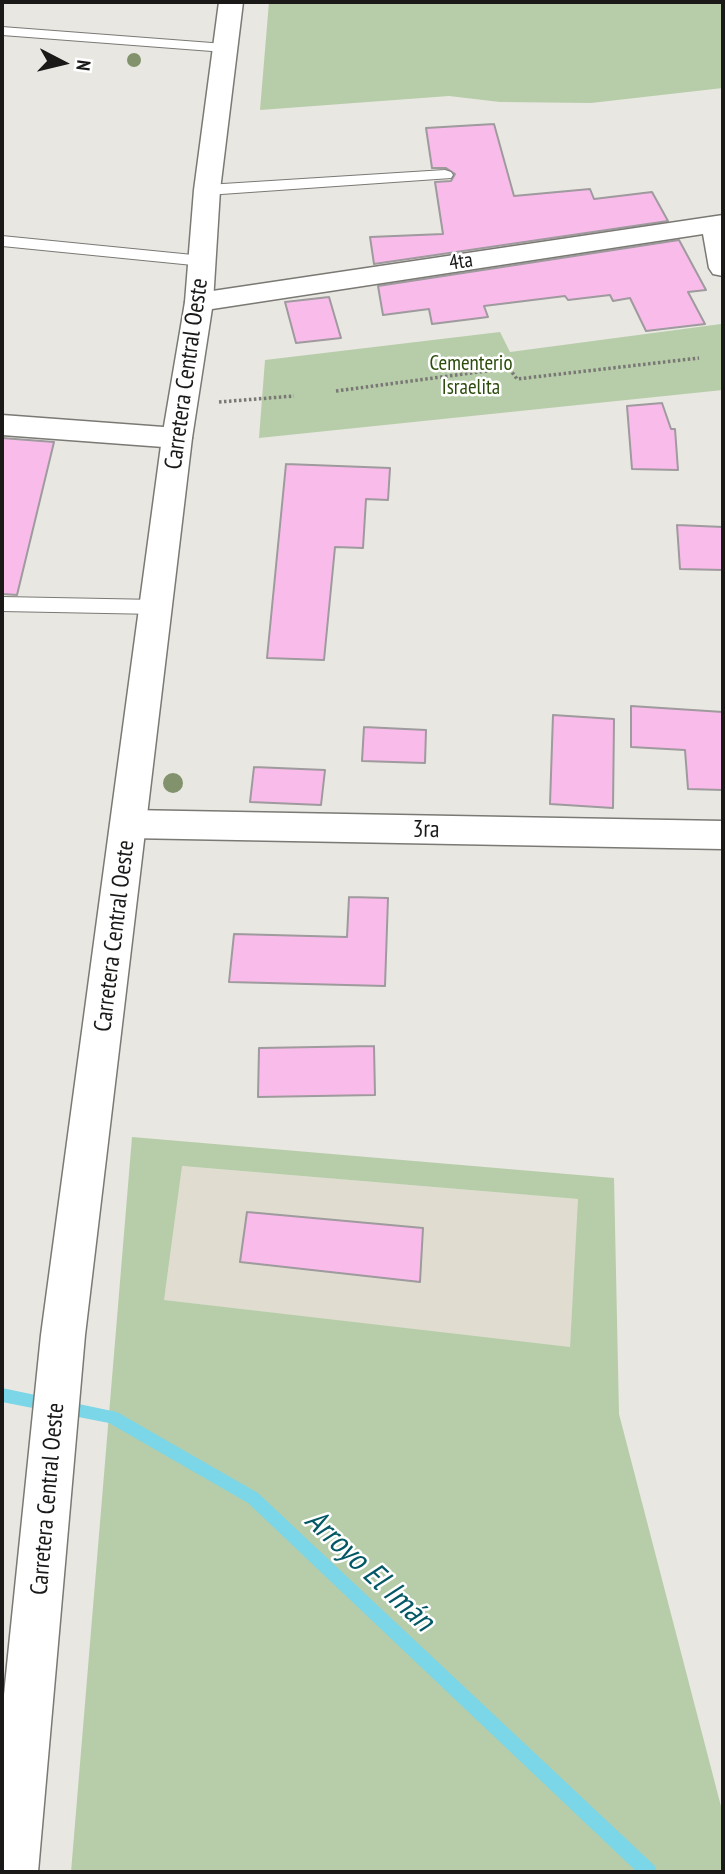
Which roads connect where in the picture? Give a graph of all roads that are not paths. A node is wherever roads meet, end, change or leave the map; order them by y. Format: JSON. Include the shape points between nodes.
{"nodes":[{"id":1,"x":231,"y":2,"type":"edge"},
{"id":2,"x":2,"y":31,"type":"edge"},
{"id":3,"x":225,"y":48,"type":"junction"},
{"id":4,"x":445,"y":175,"type":"dead end"},
{"id":5,"x":207,"y":190,"type":"junction"},
{"id":6,"x":719,"y":223,"type":"edge"},
{"id":7,"x":2,"y":241,"type":"edge"},
{"id":8,"x":203,"y":261,"type":"junction"},
{"id":9,"x":723,"y":268,"type":"edge"},
{"id":10,"x":199,"y":302,"type":"junction"},
{"id":11,"x":180,"y":421,"type":"junction"},
{"id":12,"x":2,"y":425,"type":"edge"},
{"id":13,"x":2,"y":604,"type":"edge"},
{"id":14,"x":157,"y":607,"type":"junction"},
{"id":15,"x":129,"y":824,"type":"junction"},
{"id":16,"x":723,"y":835,"type":"edge"},
{"id":17,"x":12,"y":1872,"type":"edge"}],
"edges":[{"from":1,"to":3,"type":"main road","name":"Carretera Central Oeste"},
{"from":2,"to":3,"type":"lane"},
{"from":3,"to":5,"type":"main road","name":"Carretera Central Oeste"},
{"from":4,"to":5,"type":"lane"},
{"from":5,"to":8,"type":"main road","name":"Carretera Central Oeste"},
{"from":6,"to":9,"type":"main road"},
{"from":6,"to":10,"type":"main road","name":"4ta"},
{"from":7,"to":8,"type":"lane"},
{"from":8,"to":10,"type":"main road","name":"Carretera Central Oeste"},
{"from":10,"to":11,"type":"main road","name":"Carretera Central Oeste"},
{"from":11,"to":12,"type":"main road"},
{"from":11,"to":14,"type":"main road","name":"Carretera Central Oeste"},
{"from":13,"to":14,"type":"lane"},
{"from":14,"to":15,"type":"main road","name":"Carretera Central Oeste"},
{"from":15,"to":16,"type":"main road","name":"3ra"},
{"from":15,"to":17,"type":"main road","name":"Carretera Central Oeste","via":[[63,1335]]}]}
